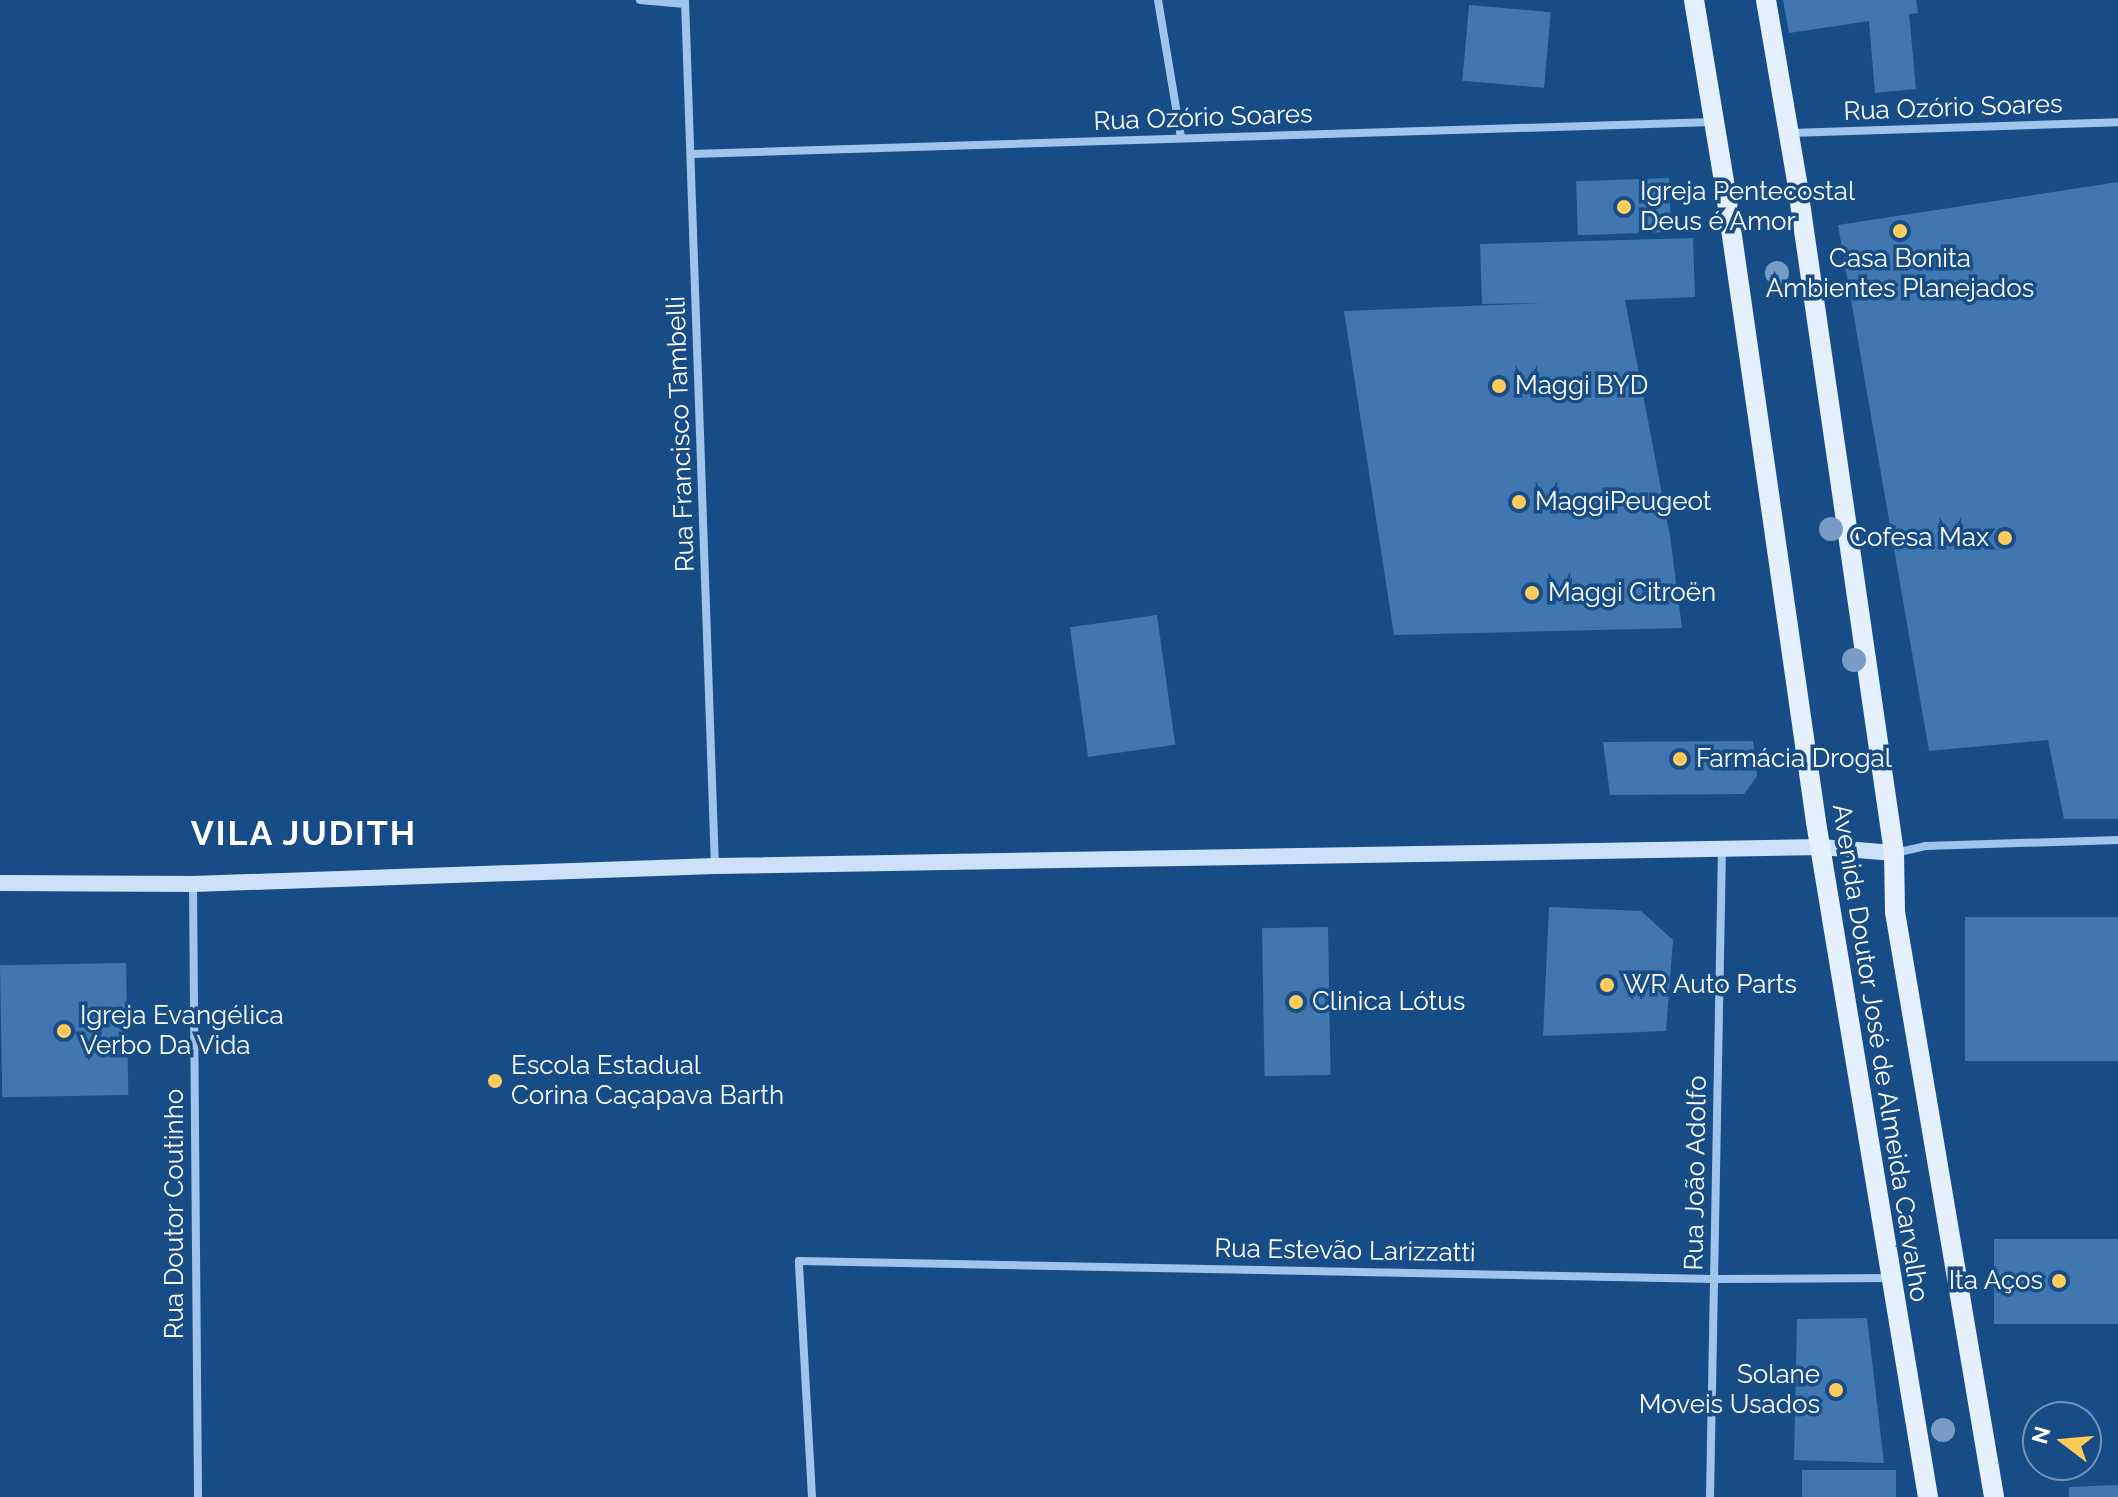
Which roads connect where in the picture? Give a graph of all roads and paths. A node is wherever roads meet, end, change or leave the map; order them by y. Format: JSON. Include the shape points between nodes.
{"nodes":[{"id":1,"x":640,"y":0,"type":"edge"},
{"id":2,"x":1158,"y":0,"type":"edge"},
{"id":3,"x":1694,"y":0,"type":"edge"},
{"id":4,"x":1766,"y":0,"type":"edge"},
{"id":5,"x":685,"y":2,"type":"edge"},
{"id":6,"x":1714,"y":122,"type":"junction"},
{"id":7,"x":2118,"y":122,"type":"edge"},
{"id":8,"x":1790,"y":133,"type":"junction"},
{"id":9,"x":1181,"y":138,"type":"junction"},
{"id":10,"x":693,"y":154,"type":"junction"},
{"id":11,"x":2118,"y":840,"type":"edge"},
{"id":12,"x":1821,"y":847,"type":"junction"},
{"id":13,"x":1722,"y":850,"type":"junction"},
{"id":14,"x":1894,"y":853,"type":"junction"},
{"id":15,"x":715,"y":866,"type":"junction"},
{"id":16,"x":0,"y":883,"type":"edge"},
{"id":17,"x":193,"y":884,"type":"junction"},
{"id":18,"x":1890,"y":1278,"type":"junction"},
{"id":19,"x":1714,"y":1279,"type":"junction"},
{"id":20,"x":198,"y":1497,"type":"edge"},
{"id":21,"x":812,"y":1497,"type":"edge"},
{"id":22,"x":1710,"y":1497,"type":"edge"},
{"id":23,"x":1928,"y":1497,"type":"edge"},
{"id":24,"x":1994,"y":1497,"type":"edge"}],
"edges":[{"from":1,"to":5,"type":"street"},
{"from":2,"to":9,"type":"street"},
{"from":3,"to":6,"type":"main road","name":"Avenida Doutor José de Almeida Carvalho"},
{"from":4,"to":8,"type":"main road","name":"Avenida Doutor José de Almeida Carvalho"},
{"from":5,"to":10,"type":"street","name":"Rua Francisco Tambelli"},
{"from":6,"to":9,"type":"street","name":"Rua Ozório Soares"},
{"from":6,"to":12,"type":"main road","name":"Avenida Doutor José de Almeida Carvalho"},
{"from":7,"to":8,"type":"street","name":"Rua Ozório Soares"},
{"from":8,"to":14,"type":"main road","name":"Avenida Doutor José de Almeida Carvalho"},
{"from":9,"to":10,"type":"street","name":"Rua Ozório Soares"},
{"from":10,"to":15,"type":"street","name":"Rua Francisco Tambelli"},
{"from":11,"to":14,"type":"street","via":[[1925,846]]},
{"from":12,"to":13,"type":"street"},
{"from":12,"to":14,"type":"street"},
{"from":12,"to":18,"type":"main road","name":"Avenida Doutor José de Almeida Carvalho"},
{"from":13,"to":15,"type":"street"},
{"from":13,"to":19,"type":"street","name":"Rua João Adolfo"},
{"from":14,"to":24,"type":"main road","name":"Avenida Doutor José de Almeida Carvalho","via":[[1895,912]]},
{"from":15,"to":17,"type":"street"},
{"from":16,"to":17,"type":"street"},
{"from":17,"to":20,"type":"street","name":"Rua Doutor Coutinho"},
{"from":18,"to":19,"type":"street","name":"Rua Estevão Larizzatti"},
{"from":18,"to":23,"type":"main road","name":"Avenida Doutor José de Almeida Carvalho"},
{"from":19,"to":21,"type":"street","name":"Rua Estevão Larizzatti","via":[[799,1261]]},
{"from":19,"to":22,"type":"street","name":"Rua João Adolfo"}]}
